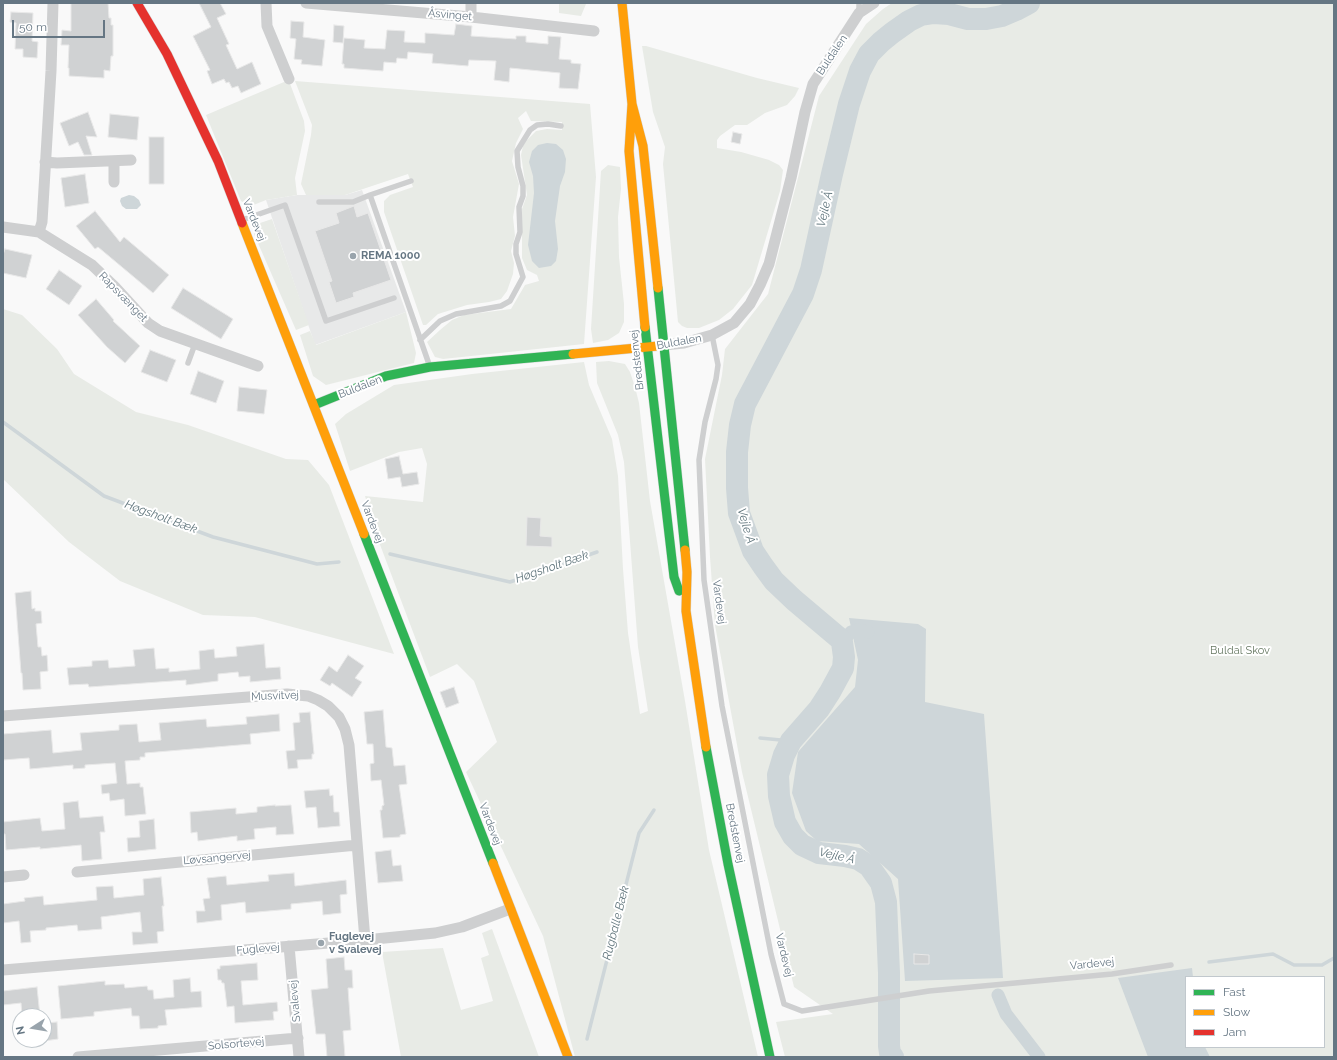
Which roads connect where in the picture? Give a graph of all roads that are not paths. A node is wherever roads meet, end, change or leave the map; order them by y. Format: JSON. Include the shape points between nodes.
{"nodes":[{"id":1,"x":53,"y":3,"type":"edge"},
{"id":2,"x":137,"y":3,"type":"edge"},
{"id":3,"x":266,"y":3,"type":"edge"},
{"id":4,"x":306,"y":3,"type":"edge"},
{"id":5,"x":471,"y":3,"type":"edge"},
{"id":6,"x":622,"y":3,"type":"edge"},
{"id":7,"x":874,"y":3,"type":"edge"},
{"id":8,"x":859,"y":8,"type":"edge"},
{"id":9,"x":472,"y":17,"type":"junction"},
{"id":10,"x":594,"y":31,"type":"dead end"},
{"id":11,"x":289,"y":79,"type":"dead end"},
{"id":12,"x":632,"y":104,"type":"junction"},
{"id":13,"x":560,"y":126,"type":"dead end"},
{"id":14,"x":131,"y":160,"type":"dead end"},
{"id":15,"x":114,"y":161,"type":"junction"},
{"id":16,"x":45,"y":162,"type":"junction"},
{"id":17,"x":411,"y":181,"type":"dead end"},
{"id":18,"x":114,"y":182,"type":"dead end"},
{"id":19,"x":370,"y":195,"type":"junction"},
{"id":20,"x":319,"y":202,"type":"dead end"},
{"id":21,"x":242,"y":220,"type":"junction"},
{"id":22,"x":3,"y":227,"type":"edge"},
{"id":23,"x":39,"y":232,"type":"junction"},
{"id":24,"x":394,"y":298,"type":"dead end"},
{"id":25,"x":712,"y":336,"type":"junction"},
{"id":26,"x":420,"y":340,"type":"junction"},
{"id":27,"x":195,"y":344,"type":"junction"},
{"id":28,"x":664,"y":345,"type":"junction"},
{"id":29,"x":647,"y":347,"type":"junction"},
{"id":30,"x":188,"y":363,"type":"dead end"},
{"id":31,"x":258,"y":366,"type":"dead end"},
{"id":32,"x":430,"y":367,"type":"junction"},
{"id":33,"x":314,"y":405,"type":"junction"},
{"id":34,"x":686,"y":611,"type":"junction"},
{"id":35,"x":3,"y":711,"type":"edge"},
{"id":36,"x":3,"y":716,"type":"edge"},
{"id":37,"x":357,"y":845,"type":"junction"},
{"id":38,"x":76,"y":872,"type":"dead end"},
{"id":39,"x":24,"y":875,"type":"dead end"},
{"id":40,"x":3,"y":877,"type":"edge"},
{"id":41,"x":510,"y":909,"type":"junction"},
{"id":42,"x":365,"y":940,"type":"junction"},
{"id":43,"x":290,"y":946,"type":"junction"},
{"id":44,"x":1171,"y":965,"type":"dead end"},
{"id":45,"x":3,"y":970,"type":"edge"},
{"id":46,"x":298,"y":1038,"type":"junction"},
{"id":47,"x":78,"y":1057,"type":"edge"},
{"id":48,"x":299,"y":1057,"type":"edge"},
{"id":49,"x":568,"y":1057,"type":"edge"},
{"id":50,"x":770,"y":1057,"type":"edge"}],
"edges":[{"from":1,"to":16,"type":"street"},
{"from":2,"to":21,"type":"main road","name":"Vardevej","via":[[167,54],[199,119]]},
{"from":3,"to":11,"type":"street","via":[[267,26]]},
{"from":4,"to":9,"type":"street","name":"Åsvinget"},
{"from":5,"to":9,"type":"street"},
{"from":6,"to":12,"type":"main road","name":"Bredstenvej"},
{"from":7,"to":8,"type":"street","name":"Buldalen"},
{"from":8,"to":25,"type":"street","name":"Buldalen","via":[[813,84],[791,178],[760,285],[750,304],[734,323]]},
{"from":9,"to":10,"type":"street","name":"Åsvinget"},
{"from":12,"to":28,"type":"main road","name":"Bredstenvej","via":[[643,146]]},
{"from":12,"to":29,"type":"main road","name":"Bredstenvej","via":[[629,151]]},
{"from":13,"to":26,"type":"lane","via":[[537,125],[530,130],[517,151],[523,196],[519,207],[520,232],[516,254],[523,277],[510,301],[501,306],[456,314],[440,321]]},
{"from":14,"to":15,"type":"street"},
{"from":15,"to":16,"type":"street"},
{"from":15,"to":18,"type":"street"},
{"from":16,"to":23,"type":"street","via":[[42,222]]},
{"from":17,"to":19,"type":"lane"},
{"from":19,"to":20,"type":"lane","via":[[353,202]]},
{"from":19,"to":26,"type":"lane"},
{"from":21,"to":24,"type":"lane","via":[[284,205],[326,321]]},
{"from":21,"to":33,"type":"main road","name":"Vardevej"},
{"from":22,"to":23,"type":"street","name":"Rapsvænget"},
{"from":23,"to":27,"type":"street","name":"Rapsvænget","via":[[92,265],[148,323],[160,331]]},
{"from":25,"to":28,"type":"street","name":"Buldalen"},
{"from":25,"to":44,"type":"lane","name":"Vardevej","via":[[718,365],[699,460],[704,580],[722,706],[771,954],[784,1004],[802,1011],[929,991],[1112,974]]},
{"from":26,"to":32,"type":"lane"},
{"from":27,"to":30,"type":"lane"},
{"from":27,"to":31,"type":"street","name":"Rapsvænget"},
{"from":28,"to":29,"type":"main road","name":"Buldalen"},
{"from":28,"to":34,"type":"main road","name":"Bredstenvej","via":[[688,572]]},
{"from":29,"to":32,"type":"main road","name":"Buldalen"},
{"from":29,"to":34,"type":"main road","name":"Bredstenvej","via":[[674,577]]},
{"from":32,"to":33,"type":"main road","name":"Buldalen","via":[[386,376]]},
{"from":33,"to":41,"type":"main road","name":"Vardevej"},
{"from":34,"to":50,"type":"main road","name":"Bredstenvej","via":[[703,729],[728,864]]},
{"from":35,"to":36,"type":"street","name":"Musvitvej"},
{"from":36,"to":37,"type":"street","name":"Musvitvej","via":[[287,694],[308,696],[328,706],[339,717],[345,729],[349,745]]},
{"from":37,"to":38,"type":"street","name":"Løvsangervej"},
{"from":37,"to":42,"type":"street","name":"Musvitvej"},
{"from":39,"to":40,"type":"street"},
{"from":41,"to":42,"type":"street","name":"Fuglevej","via":[[462,927],[435,933]]},
{"from":41,"to":49,"type":"main road","name":"Vardevej"},
{"from":42,"to":43,"type":"street","name":"Fuglevej"},
{"from":43,"to":45,"type":"street","name":"Fuglevej"},
{"from":43,"to":46,"type":"street","name":"Svalevej"},
{"from":46,"to":47,"type":"street","name":"Solsortevej"},
{"from":46,"to":48,"type":"street","name":"Svalevej"}]}
